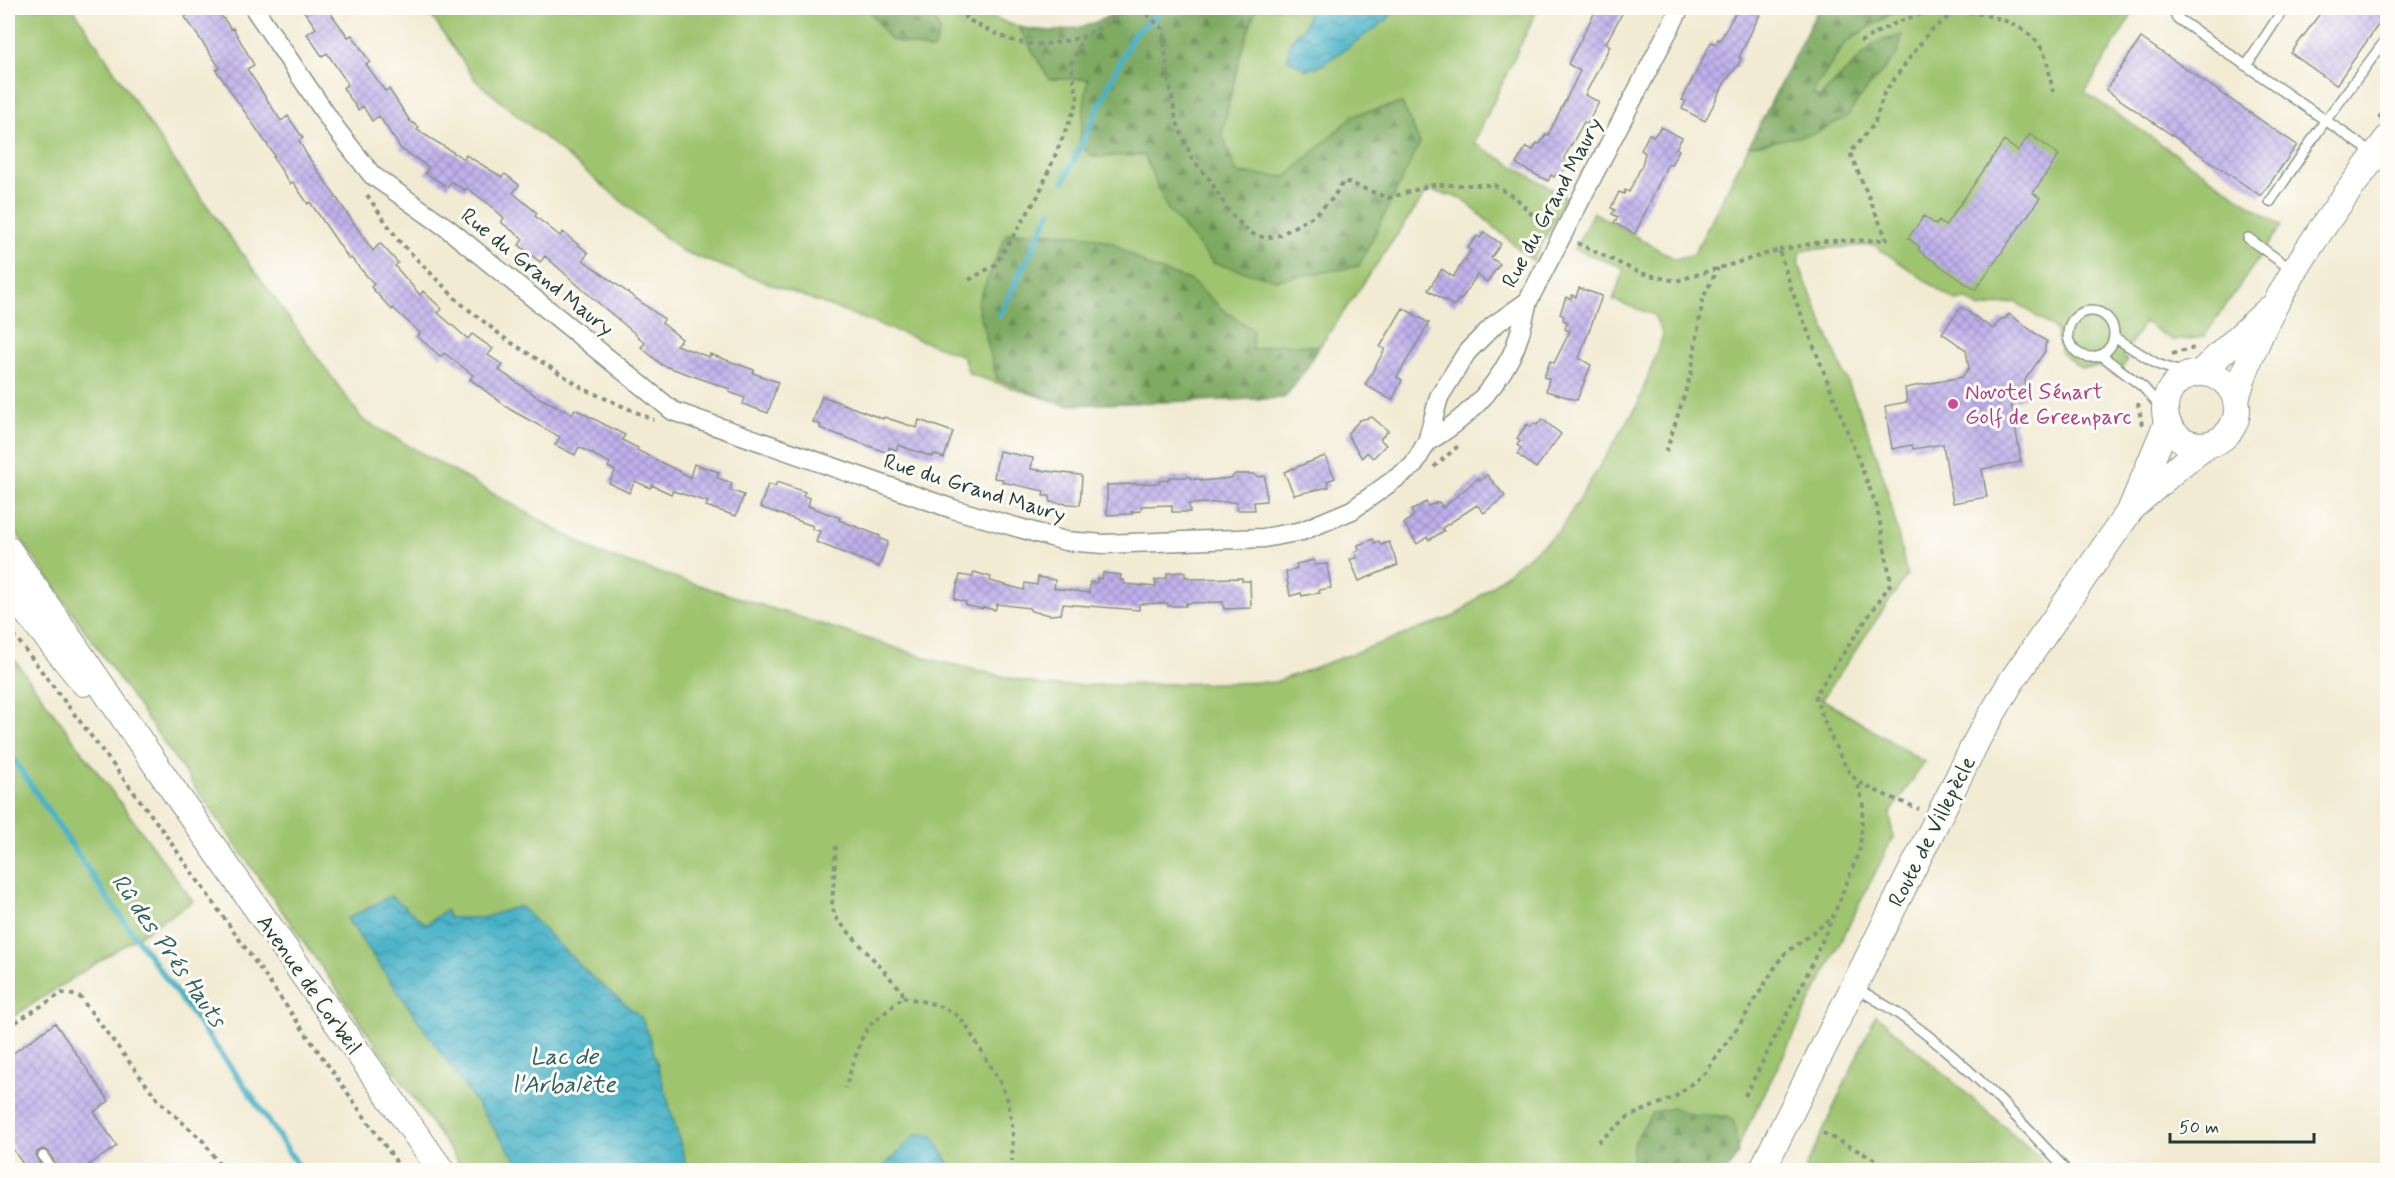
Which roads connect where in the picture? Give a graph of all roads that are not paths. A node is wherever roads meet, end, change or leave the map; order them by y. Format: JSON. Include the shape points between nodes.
{"nodes":[{"id":1,"x":254,"y":8,"type":"edge"},
{"id":2,"x":1680,"y":8,"type":"edge"},
{"id":3,"x":2173,"y":8,"type":"edge"},
{"id":4,"x":2284,"y":8,"type":"edge"},
{"id":5,"x":2388,"y":37,"type":"edge"},
{"id":6,"x":2246,"y":66,"type":"junction"},
{"id":7,"x":2325,"y":120,"type":"junction"},
{"id":8,"x":2381,"y":146,"type":"edge"},
{"id":9,"x":2270,"y":202,"type":"dead end"},
{"id":10,"x":2248,"y":238,"type":"dead end"},
{"id":11,"x":2294,"y":271,"type":"junction"},
{"id":12,"x":1528,"y":302,"type":"junction"},
{"id":13,"x":2274,"y":303,"type":"junction"},
{"id":14,"x":2114,"y":337,"type":"junction"},
{"id":15,"x":2102,"y":355,"type":"junction"},
{"id":16,"x":2194,"y":374,"type":"junction"},
{"id":17,"x":2236,"y":399,"type":"junction"},
{"id":18,"x":2166,"y":417,"type":"junction"},
{"id":19,"x":1427,"y":442,"type":"junction"},
{"id":20,"x":2206,"y":446,"type":"junction"},
{"id":21,"x":2131,"y":509,"type":"junction"},
{"id":22,"x":8,"y":549,"type":"edge"},
{"id":23,"x":8,"y":589,"type":"edge"},
{"id":24,"x":178,"y":797,"type":"junction"},
{"id":25,"x":1854,"y":986,"type":"junction"},
{"id":26,"x":43,"y":1156,"type":"dead end"},
{"id":27,"x":52,"y":1170,"type":"edge"},
{"id":28,"x":441,"y":1170,"type":"edge"},
{"id":29,"x":1762,"y":1170,"type":"edge"},
{"id":30,"x":2066,"y":1170,"type":"edge"}],
"edges":[{"from":1,"to":19,"type":"street","name":"Rue du Grand Maury","via":[[372,175],[447,228],[673,411],[983,519],[1065,541],[1104,544],[1264,538],[1302,531],[1352,510],[1380,492],[1413,466]]},
{"from":2,"to":12,"type":"street","name":"Rue du Grand Maury"},
{"from":3,"to":6,"type":"lane","via":[[2177,18]]},
{"from":4,"to":6,"type":"lane"},
{"from":5,"to":7,"type":"lane"},
{"from":6,"to":7,"type":"lane"},
{"from":7,"to":8,"type":"lane"},
{"from":7,"to":9,"type":"lane"},
{"from":8,"to":11,"type":"main road"},
{"from":10,"to":11,"type":"lane"},
{"from":11,"to":13,"type":"main road"},
{"from":12,"to":19,"type":"street","name":"Rue du Grand Maury","via":[[1494,325],[1467,352],[1439,397]]},
{"from":12,"to":19,"type":"street","via":[[1510,358],[1481,401],[1451,428]]},
{"from":13,"to":16,"type":"main road"},
{"from":13,"to":17,"type":"main road"},
{"from":14,"to":15,"type":"lane"},
{"from":14,"to":15,"type":"lane","via":[[2111,322],[2099,312],[2084,311],[2071,321],[2067,335],[2073,349],[2086,357]]},
{"from":14,"to":16,"type":"lane","via":[[2157,364]]},
{"from":15,"to":18,"type":"lane","via":[[2143,387]]},
{"from":16,"to":17,"type":"main road","via":[[2211,374],[2222,380]]},
{"from":16,"to":18,"type":"main road","via":[[2171,389]]},
{"from":17,"to":20,"type":"main road","via":[[2236,417],[2228,434]]},
{"from":18,"to":20,"type":"main road","via":[[2173,434],[2194,446]]},
{"from":18,"to":21,"type":"main road","name":"Route de Villepècle"},
{"from":20,"to":21,"type":"main road","name":"Route de Villepècle"},
{"from":21,"to":25,"type":"main road","name":"Route de Villepècle","via":[[2011,682],[1978,738]]},
{"from":22,"to":24,"type":"main road","name":"Avenue de Corbeil"},
{"from":23,"to":24,"type":"main road","name":"Avenue de Corbeil"},
{"from":24,"to":28,"type":"main road","name":"Avenue de Corbeil"},
{"from":25,"to":29,"type":"main road","name":"Route de Villepècle"},
{"from":25,"to":30,"type":"lane","via":[[1907,1020],[1959,1062]]},
{"from":26,"to":27,"type":"lane"}]}
